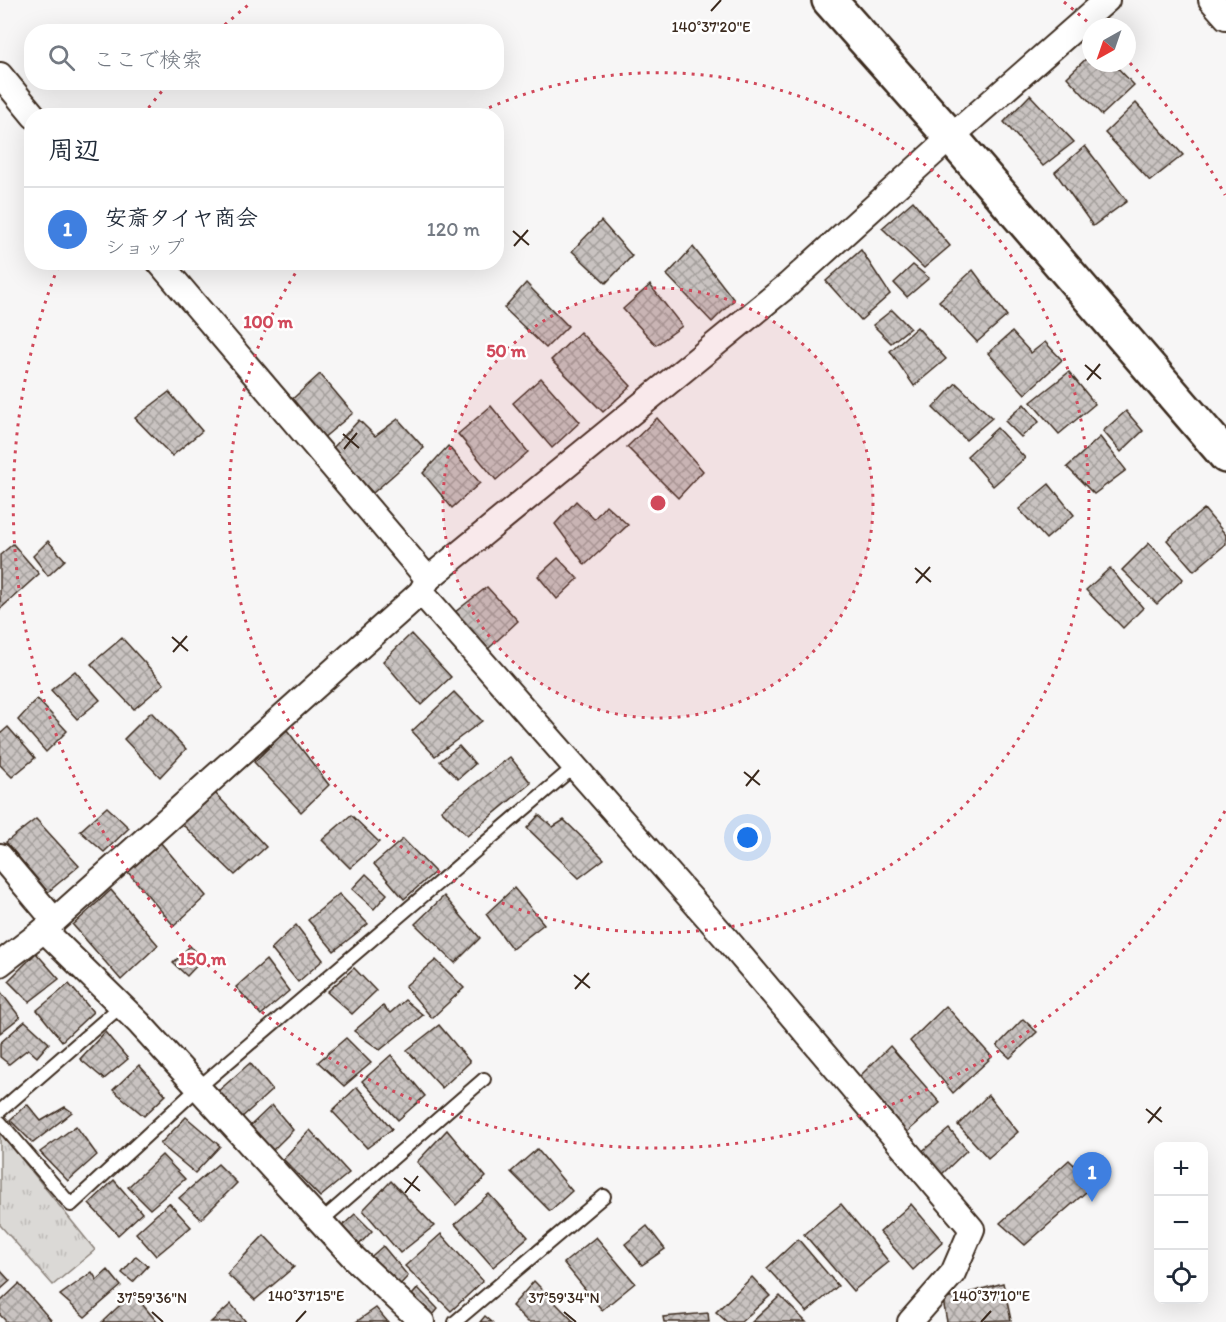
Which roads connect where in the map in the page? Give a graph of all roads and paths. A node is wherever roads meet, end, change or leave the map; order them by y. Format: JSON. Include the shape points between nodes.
{"nodes":[{"id":1,"x":829,"y":0,"type":"edge"},
{"id":2,"x":1107,"y":0,"type":"edge"},
{"id":3,"x":1211,"y":0,"type":"edge"},
{"id":4,"x":1226,"y":17,"type":"edge"},
{"id":5,"x":0,"y":75,"type":"edge"},
{"id":6,"x":27,"y":108,"type":"edge"},
{"id":7,"x":951,"y":137,"type":"junction"},
{"id":8,"x":166,"y":270,"type":"edge"},
{"id":9,"x":1226,"y":456,"type":"edge"},
{"id":10,"x":424,"y":586,"type":"junction"},
{"id":11,"x":575,"y":766,"type":"junction"},
{"id":12,"x":0,"y":856,"type":"edge"},
{"id":13,"x":49,"y":925,"type":"junction"},
{"id":14,"x":0,"y":964,"type":"edge"},
{"id":15,"x":121,"y":1006,"type":"junction"},
{"id":16,"x":484,"y":1079,"type":"dead end"},
{"id":17,"x":198,"y":1088,"type":"junction"},
{"id":18,"x":0,"y":1111,"type":"edge"},
{"id":19,"x":0,"y":1122,"type":"edge"},
{"id":20,"x":604,"y":1196,"type":"dead end"},
{"id":21,"x":321,"y":1221,"type":"junction"},
{"id":22,"x":422,"y":1322,"type":"edge"},
{"id":23,"x":455,"y":1322,"type":"edge"},
{"id":24,"x":910,"y":1322,"type":"edge"}],
"edges":[{"from":1,"to":7,"type":"street"},
{"from":2,"to":7,"type":"street"},
{"from":3,"to":4,"type":"street"},
{"from":5,"to":6,"type":"street"},
{"from":7,"to":9,"type":"street"},
{"from":7,"to":10,"type":"street","via":[[789,284]]},
{"from":8,"to":10,"type":"street"},
{"from":10,"to":11,"type":"street"},
{"from":10,"to":13,"type":"street"},
{"from":11,"to":17,"type":"lane"},
{"from":11,"to":24,"type":"street","via":[[972,1229],[953,1274]]},
{"from":12,"to":13,"type":"street"},
{"from":13,"to":14,"type":"street"},
{"from":13,"to":15,"type":"street"},
{"from":15,"to":17,"type":"street"},
{"from":15,"to":18,"type":"lane"},
{"from":16,"to":21,"type":"lane"},
{"from":17,"to":19,"type":"lane","via":[[71,1206]]},
{"from":17,"to":21,"type":"street"},
{"from":20,"to":23,"type":"lane"},
{"from":21,"to":22,"type":"street"}]}
